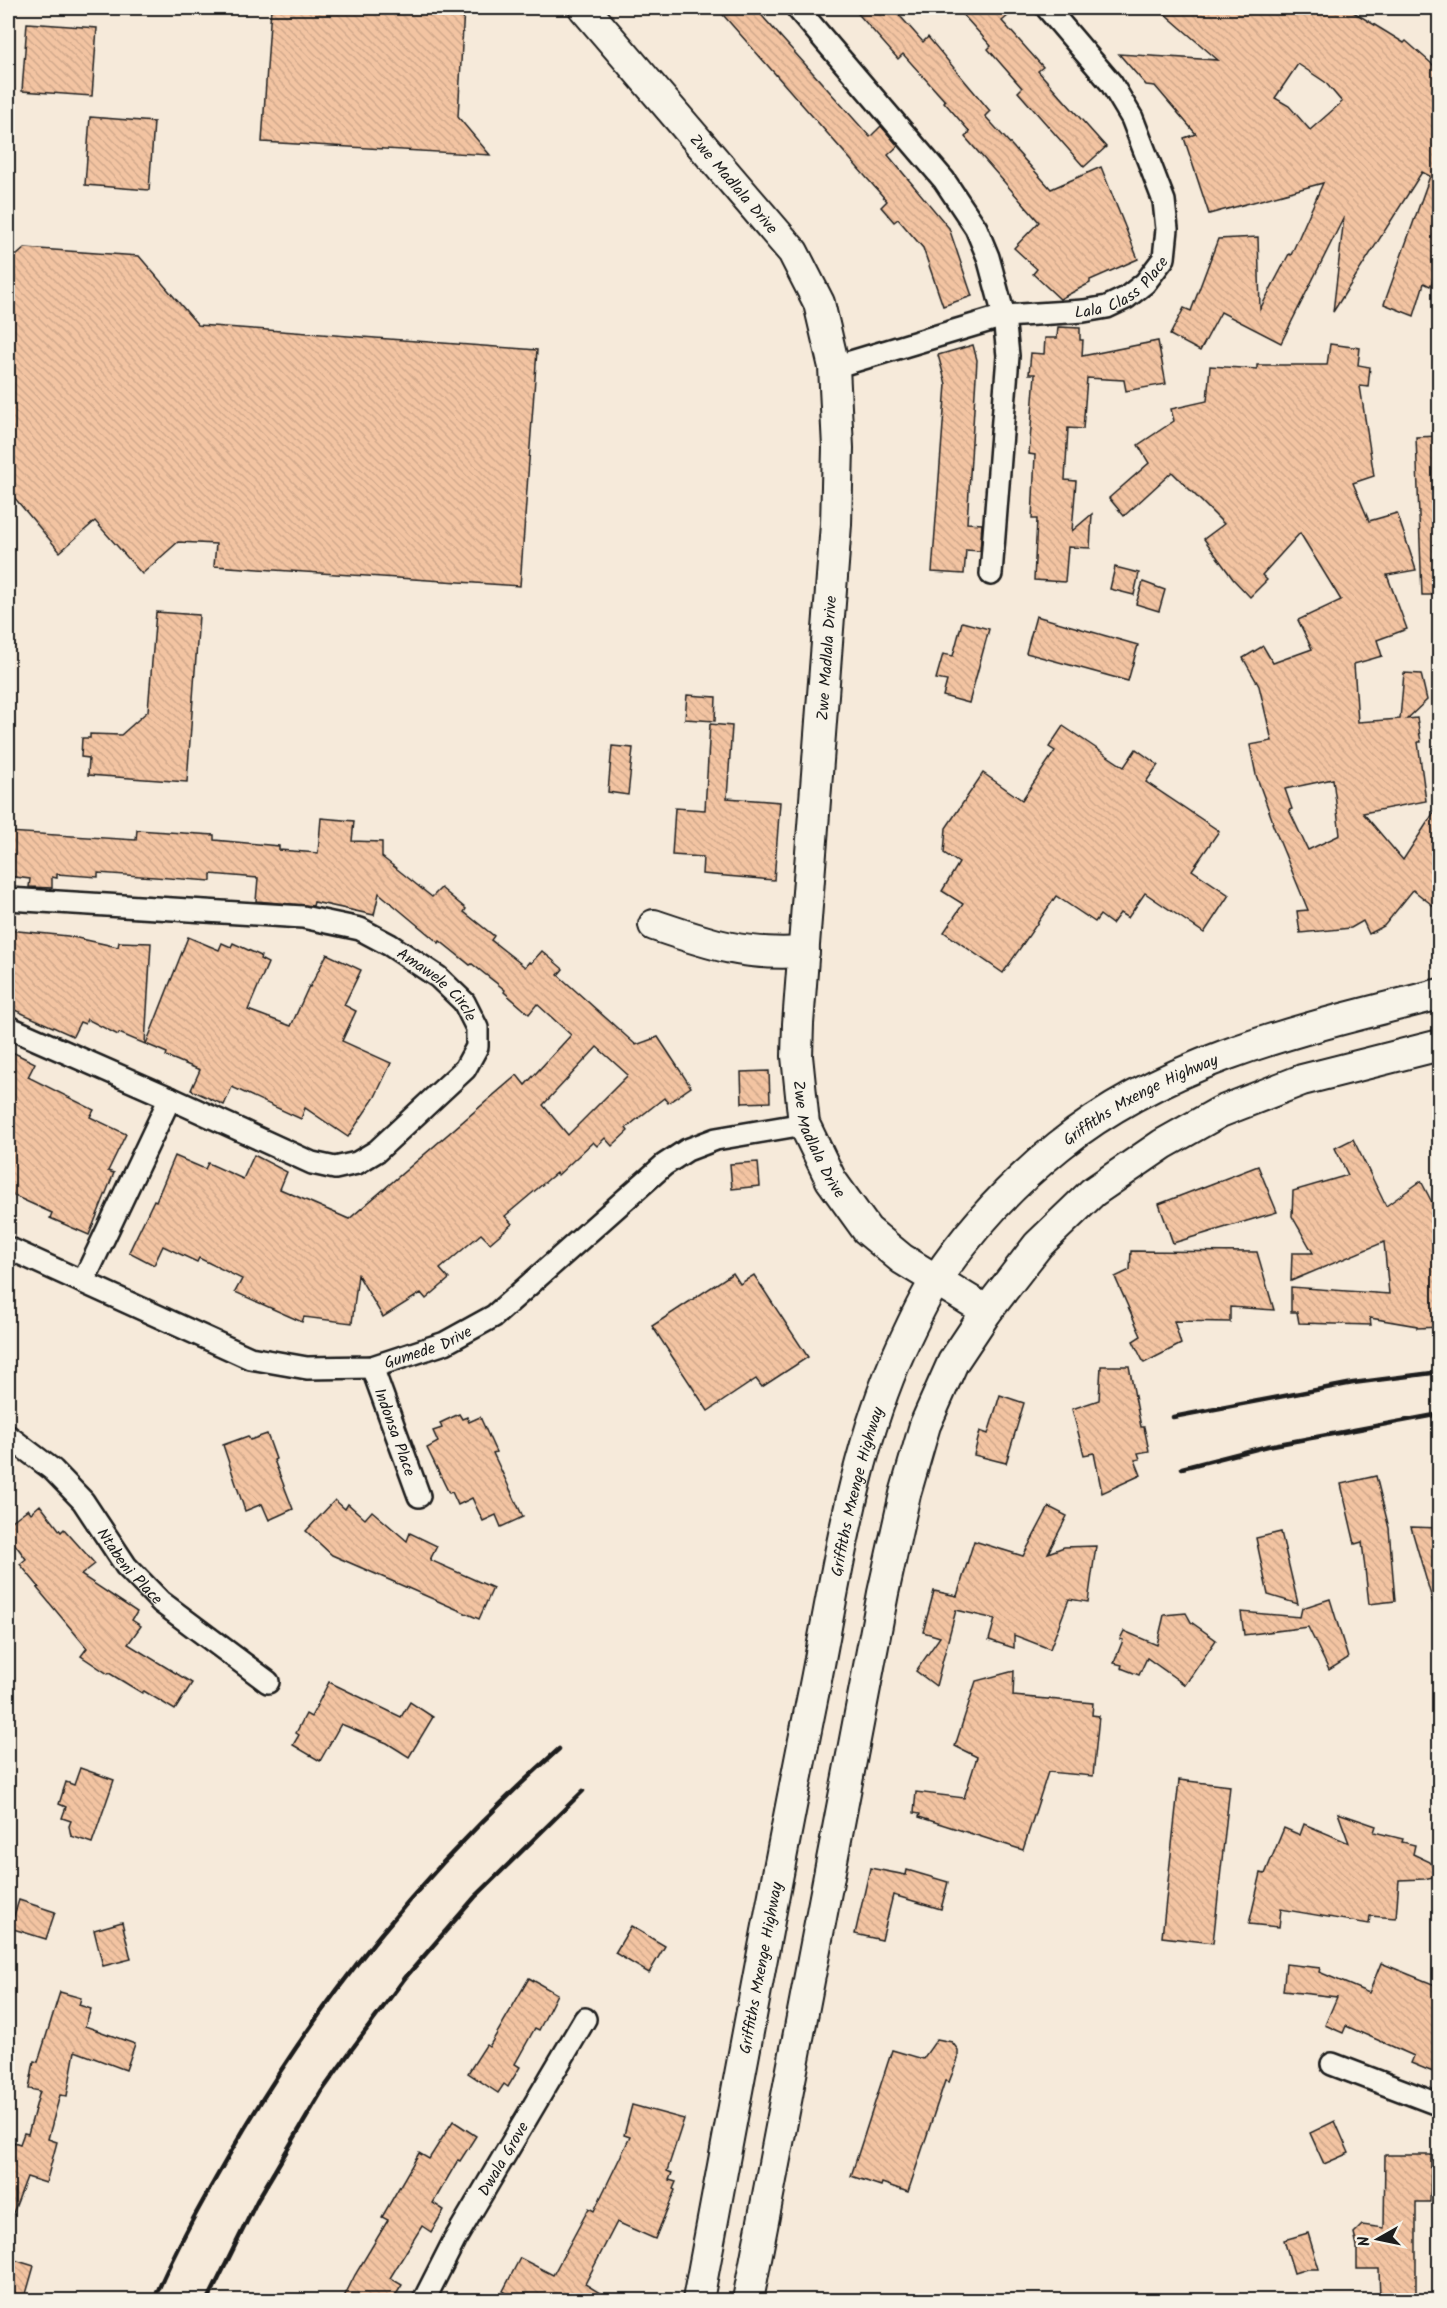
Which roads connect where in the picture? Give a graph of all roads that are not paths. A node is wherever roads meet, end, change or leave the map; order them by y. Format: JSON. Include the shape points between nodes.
{"nodes":[{"id":1,"x":584,"y":8,"type":"edge"},
{"id":2,"x":797,"y":8,"type":"edge"},
{"id":3,"x":1047,"y":8,"type":"edge"},
{"id":4,"x":1004,"y":316,"type":"junction"},
{"id":5,"x":834,"y":367,"type":"junction"},
{"id":6,"x":991,"y":574,"type":"dead end"},
{"id":7,"x":8,"y":899,"type":"edge"},
{"id":8,"x":654,"y":925,"type":"dead end"},
{"id":9,"x":804,"y":952,"type":"junction"},
{"id":10,"x":1440,"y":994,"type":"edge"},
{"id":11,"x":8,"y":1027,"type":"edge"},
{"id":12,"x":1440,"y":1045,"type":"edge"},
{"id":13,"x":170,"y":1098,"type":"junction"},
{"id":14,"x":804,"y":1124,"type":"junction"},
{"id":15,"x":8,"y":1248,"type":"edge"},
{"id":16,"x":935,"y":1281,"type":"junction"},
{"id":17,"x":83,"y":1282,"type":"junction"},
{"id":18,"x":987,"y":1311,"type":"junction"},
{"id":19,"x":372,"y":1367,"type":"junction"},
{"id":20,"x":8,"y":1436,"type":"edge"},
{"id":21,"x":419,"y":1496,"type":"dead end"},
{"id":22,"x":268,"y":1682,"type":"dead end"},
{"id":23,"x":585,"y":2019,"type":"dead end"},
{"id":24,"x":1332,"y":2064,"type":"dead end"},
{"id":25,"x":1440,"y":2105,"type":"edge"},
{"id":26,"x":752,"y":2294,"type":"edge"},
{"id":27,"x":424,"y":2301,"type":"edge"},
{"id":28,"x":698,"y":2301,"type":"edge"}],
"edges":[{"from":1,"to":5,"type":"street","name":"Zwe Madlala Drive","via":[[793,252],[819,303]]},
{"from":2,"to":4,"type":"street","via":[[963,206],[988,257]]},
{"from":3,"to":4,"type":"street","name":"Lala Class Place","via":[[1111,83],[1132,118],[1164,201],[1164,258],[1145,283],[1107,307]]},
{"from":4,"to":5,"type":"street","name":"Lala Class Place"},
{"from":4,"to":6,"type":"street","via":[[1008,356]]},
{"from":5,"to":9,"type":"street","name":"Zwe Madlala Drive","via":[[836,524]]},
{"from":7,"to":13,"type":"street","name":"Amawele Circle","via":[[303,917],[360,928],[438,977],[464,1002],[477,1028],[477,1047],[465,1069],[377,1151],[335,1168],[312,1163]]},
{"from":8,"to":9,"type":"street","via":[[738,950],[763,954]]},
{"from":9,"to":14,"type":"street","name":"Zwe Madlala Drive","via":[[797,1056]]},
{"from":10,"to":16,"type":"street","name":"Griffiths Mxenge Highway","via":[[1292,1032],[1178,1072],[1122,1102],[1059,1146],[989,1212]]},
{"from":11,"to":13,"type":"street","name":"Amawele Circle"},
{"from":12,"to":18,"type":"street","via":[[1302,1080],[1220,1112],[1163,1144],[1093,1192],[1038,1245]]},
{"from":13,"to":17,"type":"street"},
{"from":14,"to":16,"type":"street","name":"Zwe Madlala Drive","via":[[831,1180],[867,1230]]},
{"from":14,"to":19,"type":"street","name":"Gumede Drive","via":[[716,1139],[687,1150],[664,1165],[494,1316],[445,1343]]},
{"from":15,"to":17,"type":"street","name":"Gumede Drive"},
{"from":16,"to":18,"type":"street","name":"Zwe Madlala Drive"},
{"from":16,"to":28,"type":"street","name":"Griffiths Mxenge Highway","via":[[902,1347],[871,1424],[854,1489]]},
{"from":17,"to":19,"type":"street","name":"Gumede Drive","via":[[250,1358],[307,1368]]},
{"from":18,"to":26,"type":"street","via":[[953,1362],[925,1425],[905,1494],[880,1604]]},
{"from":19,"to":21,"type":"street","name":"Indonsa Place"},
{"from":20,"to":22,"type":"street","name":"Ntabeni Place","via":[[53,1470],[83,1502],[126,1566],[161,1602]]},
{"from":23,"to":27,"type":"street","name":"Dwala Grove","via":[[454,2241]]},
{"from":24,"to":25,"type":"street"}]}
